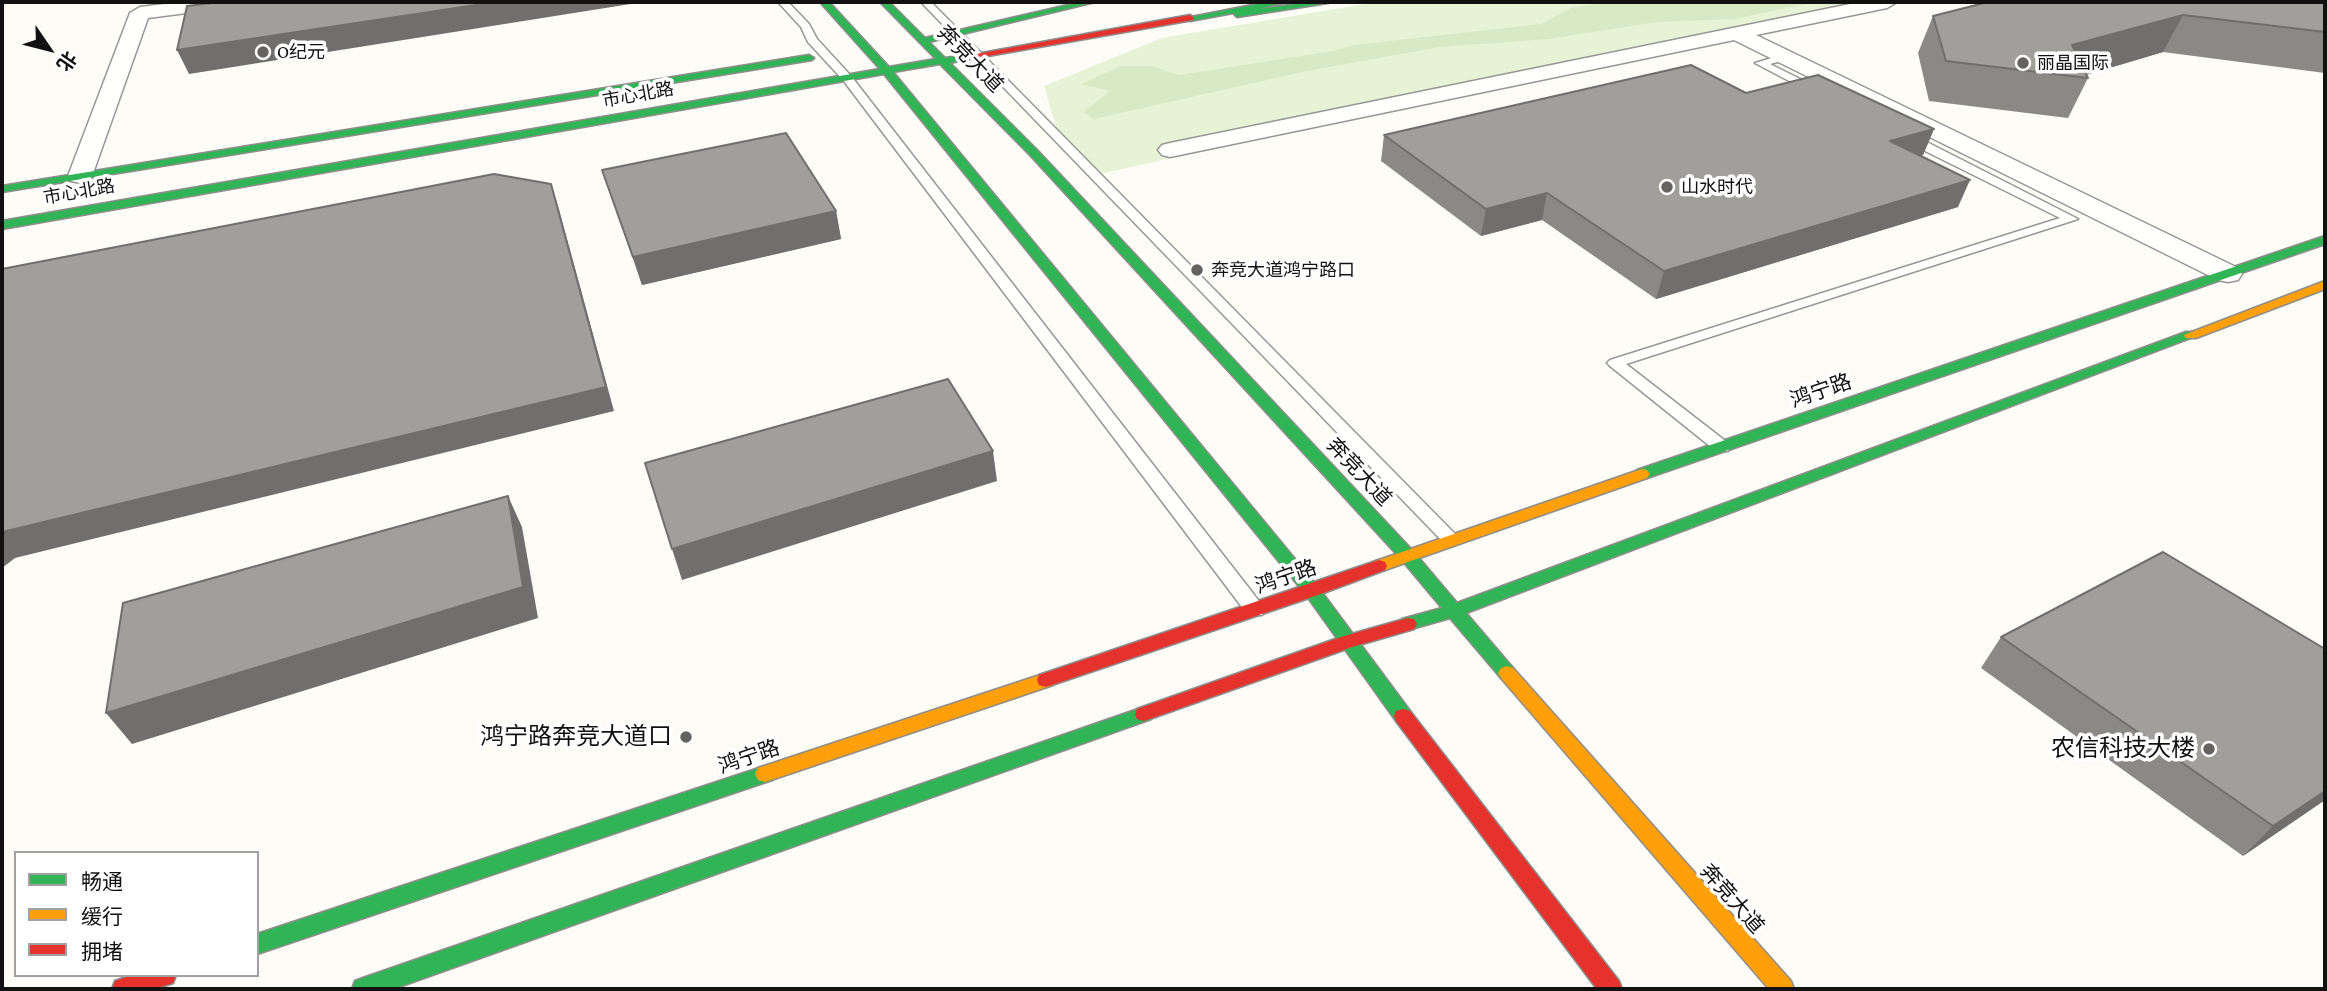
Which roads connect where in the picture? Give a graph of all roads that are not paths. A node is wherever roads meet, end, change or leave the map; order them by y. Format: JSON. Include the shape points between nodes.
{"nodes":[{"id":1,"x":225,"y":2,"type":"edge"},
{"id":2,"x":783,"y":2,"type":"edge"},
{"id":3,"x":824,"y":2,"type":"edge"},
{"id":4,"x":884,"y":2,"type":"edge"},
{"id":5,"x":926,"y":2,"type":"edge"},
{"id":6,"x":1281,"y":2,"type":"edge"},
{"id":7,"x":1329,"y":2,"type":"edge"},
{"id":8,"x":1888,"y":2,"type":"edge"},
{"id":9,"x":1097,"y":6,"type":"edge"},
{"id":10,"x":1149,"y":25,"type":"junction"},
{"id":11,"x":1735,"y":33,"type":"junction"},
{"id":12,"x":957,"y":34,"type":"junction"},
{"id":13,"x":924,"y":41,"type":"junction"},
{"id":14,"x":869,"y":49,"type":"junction"},
{"id":15,"x":978,"y":55,"type":"junction"},
{"id":16,"x":827,"y":56,"type":"junction"},
{"id":17,"x":1785,"y":57,"type":"junction"},
{"id":18,"x":940,"y":61,"type":"junction"},
{"id":19,"x":886,"y":71,"type":"junction"},
{"id":20,"x":847,"y":78,"type":"junction"},
{"id":21,"x":1835,"y":100,"type":"edge"},
{"id":22,"x":1897,"y":132,"type":"edge"},
{"id":23,"x":1170,"y":150,"type":"dead end"},
{"id":24,"x":80,"y":176,"type":"junction"},
{"id":25,"x":2,"y":189,"type":"edge"},
{"id":26,"x":2,"y":225,"type":"edge"},
{"id":27,"x":2325,"y":240,"type":"edge"},
{"id":28,"x":2228,"y":274,"type":"junction"},
{"id":29,"x":2325,"y":285,"type":"edge"},
{"id":30,"x":1721,"y":447,"type":"junction"},
{"id":31,"x":1451,"y":540,"type":"junction"},
{"id":32,"x":1408,"y":555,"type":"junction"},
{"id":33,"x":1312,"y":591,"type":"junction"},
{"id":34,"x":1255,"y":610,"type":"junction"},
{"id":35,"x":1453,"y":611,"type":"junction"},
{"id":36,"x":1347,"y":642,"type":"junction"},
{"id":37,"x":259,"y":943,"type":"edge"},
{"id":38,"x":159,"y":977,"type":"edge"},
{"id":39,"x":123,"y":989,"type":"edge"},
{"id":40,"x":363,"y":989,"type":"edge"},
{"id":41,"x":1611,"y":989,"type":"edge"},
{"id":42,"x":1783,"y":989,"type":"edge"}],
"edges":[{"from":1,"to":24,"type":"street","via":[[140,13]]},
{"from":2,"to":16,"type":"lane"},
{"from":3,"to":14,"type":"main road"},
{"from":4,"to":13,"type":"main road","name":"奔竞大道"},
{"from":5,"to":12,"type":"lane"},
{"from":6,"to":10,"type":"main road","name":"市心北路"},
{"from":7,"to":10,"type":"main road"},
{"from":8,"to":11,"type":"street"},
{"from":9,"to":12,"type":"main road","name":"市心北路"},
{"from":10,"to":15,"type":"main road","name":"市心北路"},
{"from":11,"to":17,"type":"street"},
{"from":11,"to":23,"type":"street"},
{"from":12,"to":13,"type":"main road","name":"市心北路"},
{"from":12,"to":15,"type":"lane"},
{"from":13,"to":14,"type":"main road","name":"市心北路"},
{"from":13,"to":18,"type":"main road","name":"奔竞大道"},
{"from":14,"to":16,"type":"main road","name":"市心北路"},
{"from":14,"to":19,"type":"main road"},
{"from":15,"to":18,"type":"main road","name":"市心北路"},
{"from":15,"to":31,"type":"lane"},
{"from":16,"to":20,"type":"lane"},
{"from":16,"to":24,"type":"main road","name":"市心北路"},
{"from":17,"to":21,"type":"lane","via":[[1760,63]]},
{"from":17,"to":28,"type":"street"},
{"from":18,"to":19,"type":"main road","name":"市心北路"},
{"from":18,"to":32,"type":"main road","name":"奔竞大道","via":[[1034,153]]},
{"from":19,"to":20,"type":"main road","name":"市心北路"},
{"from":19,"to":33,"type":"main road"},
{"from":20,"to":26,"type":"main road","name":"市心北路"},
{"from":20,"to":34,"type":"lane"},
{"from":22,"to":30,"type":"lane","via":[[2071,219],[1615,363]]},
{"from":24,"to":25,"type":"main road","name":"市心北路"},
{"from":27,"to":28,"type":"main road","name":"鸿宁路"},
{"from":28,"to":30,"type":"main road","name":"鸿宁路"},
{"from":29,"to":35,"type":"main road"},
{"from":30,"to":31,"type":"main road","name":"鸿宁路"},
{"from":31,"to":32,"type":"main road","name":"鸿宁路"},
{"from":32,"to":33,"type":"main road","name":"鸿宁路"},
{"from":32,"to":35,"type":"main road","name":"奔竞大道"},
{"from":33,"to":34,"type":"main road","name":"鸿宁路"},
{"from":33,"to":36,"type":"main road"},
{"from":34,"to":37,"type":"main road","name":"鸿宁路"},
{"from":35,"to":36,"type":"main road"},
{"from":35,"to":42,"type":"main road","name":"奔竞大道"},
{"from":36,"to":40,"type":"main road"},
{"from":36,"to":41,"type":"main road"},
{"from":38,"to":39,"type":"main road"}]}
